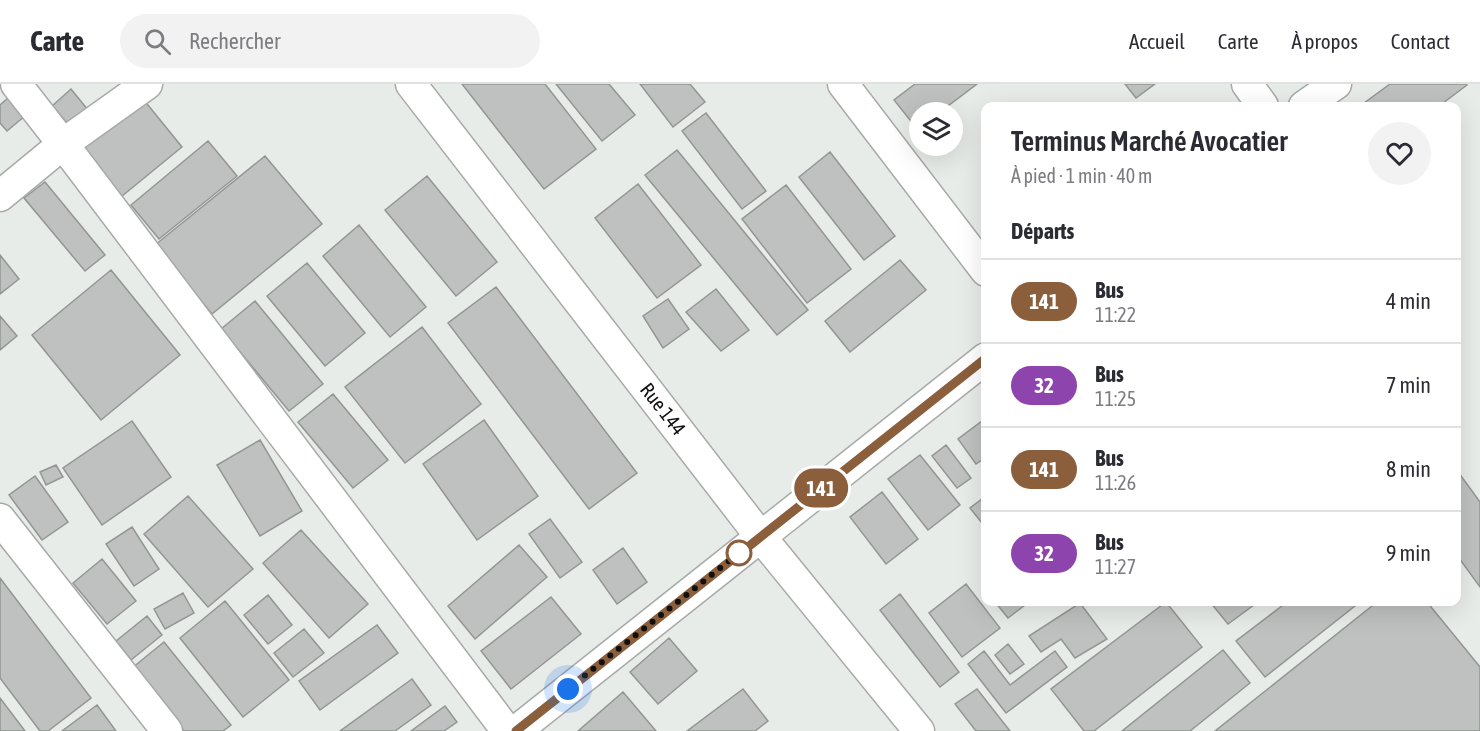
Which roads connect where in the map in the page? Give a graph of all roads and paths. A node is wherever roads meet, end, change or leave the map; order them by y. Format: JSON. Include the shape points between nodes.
{"nodes":[{"id":1,"x":16,"y":84,"type":"edge"},
{"id":2,"x":147,"y":84,"type":"edge"},
{"id":3,"x":411,"y":84,"type":"edge"},
{"id":4,"x":843,"y":84,"type":"edge"},
{"id":5,"x":1247,"y":84,"type":"edge"},
{"id":6,"x":1336,"y":84,"type":"edge"},
{"id":7,"x":1260,"y":102,"type":"edge"},
{"id":8,"x":1310,"y":102,"type":"edge"},
{"id":9,"x":63,"y":144,"type":"junction"},
{"id":10,"x":0,"y":196,"type":"edge"},
{"id":11,"x":981,"y":264,"type":"edge"},
{"id":12,"x":981,"y":362,"type":"edge"},
{"id":13,"x":0,"y":519,"type":"edge"},
{"id":14,"x":760,"y":536,"type":"junction"},
{"id":15,"x":167,"y":731,"type":"edge"},
{"id":16,"x":507,"y":731,"type":"edge"},
{"id":17,"x":516,"y":731,"type":"edge"},
{"id":18,"x":919,"y":731,"type":"edge"}],
"edges":[{"from":1,"to":9,"type":"street"},
{"from":2,"to":9,"type":"street"},
{"from":3,"to":14,"type":"street","name":"Rue 144"},
{"from":4,"to":11,"type":"street"},
{"from":5,"to":7,"type":"street"},
{"from":6,"to":8,"type":"street"},
{"from":9,"to":10,"type":"street"},
{"from":9,"to":16,"type":"street"},
{"from":12,"to":14,"type":"street"},
{"from":13,"to":15,"type":"street"},
{"from":14,"to":17,"type":"street"},
{"from":14,"to":18,"type":"street","name":"Rue 144"}]}
